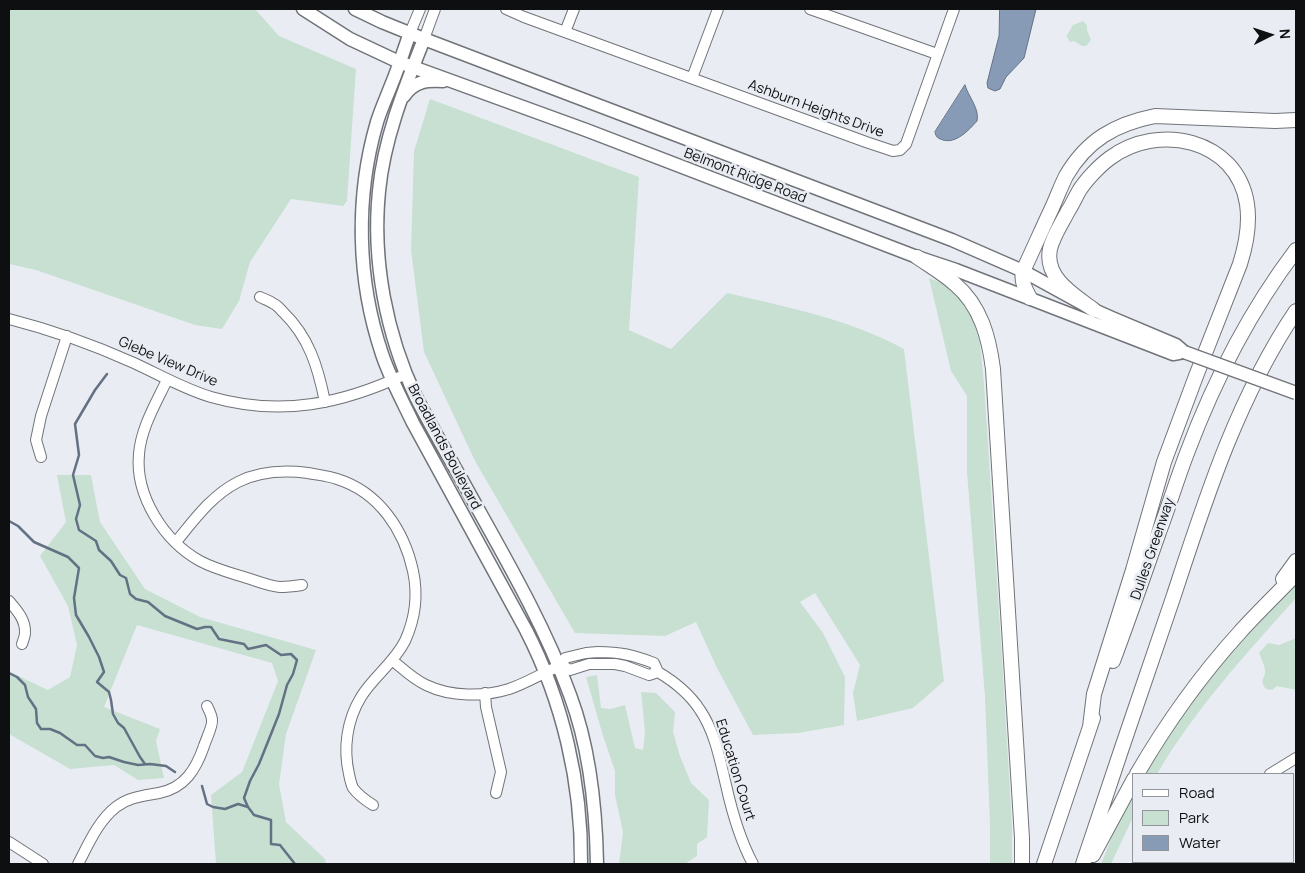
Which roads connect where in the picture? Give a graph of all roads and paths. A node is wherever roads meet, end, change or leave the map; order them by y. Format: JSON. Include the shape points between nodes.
{"nodes":[{"id":1,"x":303,"y":9,"type":"edge"},
{"id":2,"x":354,"y":9,"type":"edge"},
{"id":3,"x":420,"y":9,"type":"edge"},
{"id":4,"x":435,"y":9,"type":"edge"},
{"id":5,"x":506,"y":9,"type":"edge"},
{"id":6,"x":574,"y":9,"type":"edge"},
{"id":7,"x":718,"y":9,"type":"edge"},
{"id":8,"x":810,"y":9,"type":"edge"},
{"id":9,"x":954,"y":9,"type":"edge"},
{"id":10,"x":565,"y":32,"type":"junction"},
{"id":11,"x":410,"y":33,"type":"junction"},
{"id":12,"x":424,"y":39,"type":"junction"},
{"id":13,"x":937,"y":54,"type":"junction"},
{"id":14,"x":399,"y":62,"type":"junction"},
{"id":15,"x":413,"y":67,"type":"junction"},
{"id":16,"x":692,"y":78,"type":"junction"},
{"id":17,"x":452,"y":81,"type":"junction"},
{"id":18,"x":400,"y":102,"type":"junction"},
{"id":19,"x":1296,"y":120,"type":"edge"},
{"id":20,"x":1296,"y":250,"type":"edge"},
{"id":21,"x":917,"y":257,"type":"junction"},
{"id":22,"x":1023,"y":270,"type":"junction"},
{"id":23,"x":260,"y":298,"type":"dead end"},
{"id":24,"x":1030,"y":298,"type":"junction"},
{"id":25,"x":1094,"y":310,"type":"junction"},
{"id":26,"x":1296,"y":311,"type":"edge"},
{"id":27,"x":9,"y":319,"type":"edge"},
{"id":28,"x":67,"y":336,"type":"junction"},
{"id":29,"x":1184,"y":352,"type":"junction"},
{"id":30,"x":406,"y":374,"type":"junction"},
{"id":31,"x":167,"y":380,"type":"junction"},
{"id":32,"x":392,"y":380,"type":"junction"},
{"id":33,"x":1296,"y":393,"type":"edge"},
{"id":34,"x":325,"y":402,"type":"junction"},
{"id":35,"x":41,"y":457,"type":"dead end"},
{"id":36,"x":176,"y":542,"type":"junction"},
{"id":37,"x":1296,"y":562,"type":"edge"},
{"id":38,"x":1296,"y":574,"type":"edge"},
{"id":39,"x":302,"y":585,"type":"dead end"},
{"id":40,"x":9,"y":600,"type":"edge"},
{"id":41,"x":1242,"y":630,"type":"junction"},
{"id":42,"x":22,"y":644,"type":"dead end"},
{"id":43,"x":392,"y":660,"type":"junction"},
{"id":44,"x":560,"y":666,"type":"junction"},
{"id":45,"x":545,"y":672,"type":"junction"},
{"id":46,"x":485,"y":693,"type":"junction"},
{"id":47,"x":207,"y":706,"type":"dead end"},
{"id":48,"x":1090,"y":727,"type":"junction"},
{"id":49,"x":1296,"y":758,"type":"edge"},
{"id":50,"x":1138,"y":773,"type":"edge"},
{"id":51,"x":1272,"y":773,"type":"edge"},
{"id":52,"x":1132,"y":784,"type":"edge"},
{"id":53,"x":496,"y":793,"type":"dead end"},
{"id":54,"x":373,"y":805,"type":"dead end"},
{"id":55,"x":9,"y":842,"type":"edge"},
{"id":56,"x":43,"y":864,"type":"edge"},
{"id":57,"x":78,"y":864,"type":"edge"},
{"id":58,"x":581,"y":864,"type":"edge"},
{"id":59,"x":597,"y":864,"type":"edge"},
{"id":60,"x":753,"y":864,"type":"edge"},
{"id":61,"x":1022,"y":864,"type":"edge"},
{"id":62,"x":1044,"y":864,"type":"edge"},
{"id":63,"x":1083,"y":864,"type":"edge"},
{"id":64,"x":1088,"y":864,"type":"edge"}],
"edges":[{"from":1,"to":14,"type":"main road","name":"Belmont Ridge Road","via":[[350,39]]},
{"from":2,"to":11,"type":"main road","name":"Belmont Ridge Road"},
{"from":3,"to":11,"type":"street"},
{"from":4,"to":12,"type":"street"},
{"from":5,"to":10,"type":"street","name":"Ashburn Heights Drive"},
{"from":6,"to":10,"type":"street"},
{"from":7,"to":16,"type":"street"},
{"from":8,"to":13,"type":"street"},
{"from":9,"to":13,"type":"street","name":"Ashburn Heights Drive"},
{"from":10,"to":16,"type":"street","name":"Ashburn Heights Drive"},
{"from":11,"to":12,"type":"main road","name":"Belmont Ridge Road"},
{"from":11,"to":14,"type":"main road","name":"Broadlands Boulevard"},
{"from":12,"to":15,"type":"main road","name":"Broadlands Boulevard"},
{"from":12,"to":22,"type":"main road","name":"Belmont Ridge Road"},
{"from":13,"to":16,"type":"street","name":"Ashburn Heights Drive","via":[[906,144],[893,151]]},
{"from":14,"to":15,"type":"main road","name":"Belmont Ridge Road"},
{"from":14,"to":32,"type":"main road","name":"Broadlands Boulevard","via":[[372,147],[364,194],[362,240],[367,298]]},
{"from":15,"to":17,"type":"main road","name":"Belmont Ridge Road"},
{"from":15,"to":18,"type":"main road","name":"Broadlands Boulevard"},
{"from":17,"to":18,"type":"main road","via":[[420,82],[408,90]]},
{"from":17,"to":21,"type":"main road","name":"Belmont Ridge Road"},
{"from":18,"to":30,"type":"main road","name":"Broadlands Boulevard","via":[[381,177],[378,241],[387,310]]},
{"from":19,"to":22,"type":"highway","via":[[1155,116],[1136,119],[1113,129],[1080,155],[1066,177]]},
{"from":20,"to":48,"type":"highway","name":"Dulles Greenway","via":[[1239,338],[1201,417]]},
{"from":21,"to":24,"type":"main road","name":"Belmont Ridge Road"},
{"from":21,"to":61,"type":"highway","via":[[954,283],[969,299],[988,337],[991,354]]},
{"from":22,"to":24,"type":"highway","via":[[1023,284]]},
{"from":22,"to":25,"type":"main road","name":"Belmont Ridge Road"},
{"from":23,"to":34,"type":"street","via":[[274,304],[302,334],[320,374]]},
{"from":24,"to":29,"type":"main road","name":"Belmont Ridge Road","via":[[1174,354]]},
{"from":25,"to":29,"type":"main road","name":"Belmont Ridge Road","via":[[1176,345]]},
{"from":25,"to":48,"type":"highway","via":[[1064,286],[1050,263],[1052,243],[1079,190],[1110,158],[1135,144],[1148,141],[1187,141],[1222,159],[1234,174],[1245,198],[1248,218],[1245,245],[1164,462],[1094,694]]},
{"from":26,"to":63,"type":"highway","via":[[1250,392],[1219,465]]},
{"from":27,"to":28,"type":"street","name":"Glebe View Drive"},
{"from":28,"to":31,"type":"street","name":"Glebe View Drive"},
{"from":28,"to":35,"type":"street","via":[[39,424],[36,440]]},
{"from":29,"to":33,"type":"main road","name":"Belmont Ridge Road","bridge":true},
{"from":30,"to":32,"type":"street","name":"Glebe View Drive"},
{"from":30,"to":44,"type":"main road","name":"Broadlands Boulevard"},
{"from":31,"to":34,"type":"street","name":"Glebe View Drive","via":[[237,403],[296,406]]},
{"from":31,"to":36,"type":"street","via":[[143,435],[139,468],[149,506]]},
{"from":32,"to":34,"type":"street","name":"Glebe View Drive","via":[[352,396]]},
{"from":32,"to":45,"type":"main road","name":"Broadlands Boulevard","via":[[526,630]]},
{"from":36,"to":39,"type":"street","via":[[198,560],[225,572],[279,587]]},
{"from":36,"to":43,"type":"street","via":[[219,494],[260,474],[287,471],[325,476],[359,489],[377,502],[391,519],[414,575],[412,623]]},
{"from":37,"to":41,"type":"highway"},
{"from":38,"to":41,"type":"highway"},
{"from":40,"to":42,"type":"street","via":[[24,623],[26,632]]},
{"from":41,"to":50,"type":"highway","via":[[1179,709]]},
{"from":43,"to":46,"type":"street","via":[[414,678],[437,690]]},
{"from":43,"to":54,"type":"street","via":[[361,698],[347,737],[347,765],[352,787]]},
{"from":44,"to":45,"type":"street"},
{"from":44,"to":59,"type":"main road","name":"Broadlands Boulevard","via":[[586,757],[594,804]]},
{"from":44,"to":60,"type":"street","name":"Education Court","via":[[565,658],[586,653],[627,654],[654,663],[658,672],[692,699],[710,727],[736,820]]},
{"from":45,"to":46,"type":"street","via":[[510,688]]},
{"from":45,"to":58,"type":"main road","name":"Broadlands Boulevard","via":[[571,760],[580,826]]},
{"from":46,"to":53,"type":"street","via":[[501,772]]},
{"from":47,"to":57,"type":"street","via":[[212,721],[193,770],[169,790],[136,796],[116,806],[102,822]]},
{"from":48,"to":62,"type":"highway","name":"Dulles Greenway"},
{"from":49,"to":51,"type":"street"},
{"from":52,"to":64,"type":"highway"},
{"from":55,"to":56,"type":"street"}]}
